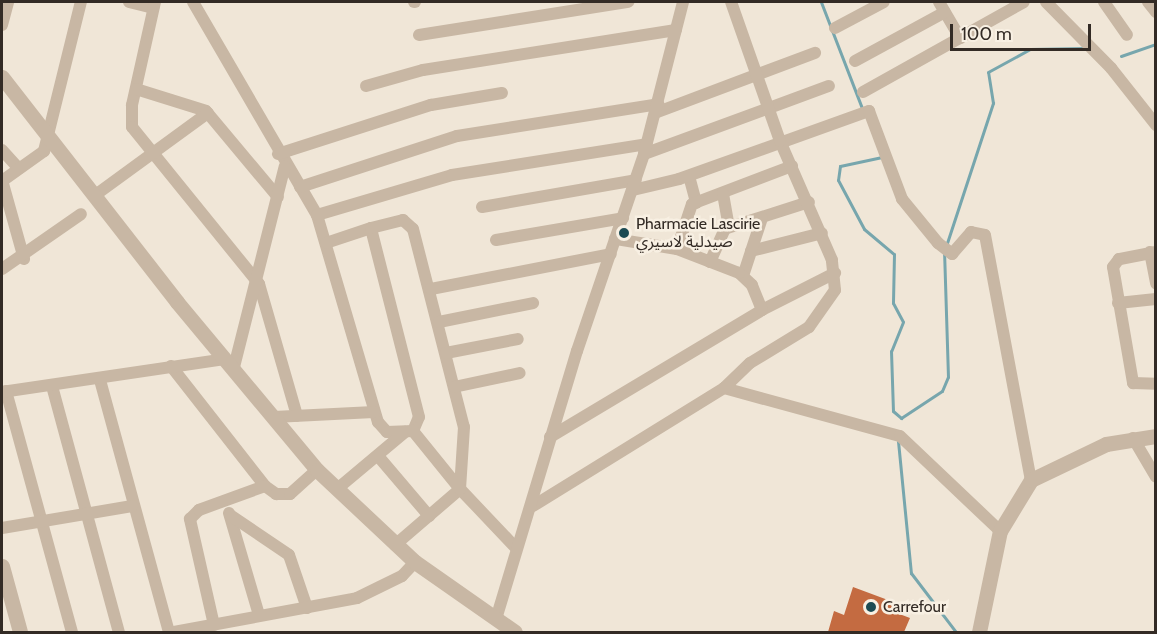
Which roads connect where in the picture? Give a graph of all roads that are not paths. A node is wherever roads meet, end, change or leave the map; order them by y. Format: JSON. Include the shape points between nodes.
{"nodes":[{"id":1,"x":8,"y":2,"type":"edge"},
{"id":2,"x":81,"y":2,"type":"edge"},
{"id":3,"x":129,"y":2,"type":"edge"},
{"id":4,"x":193,"y":2,"type":"edge"},
{"id":5,"x":628,"y":2,"type":"edge"},
{"id":6,"x":683,"y":2,"type":"edge"},
{"id":7,"x":731,"y":2,"type":"edge"},
{"id":8,"x":884,"y":2,"type":"edge"},
{"id":9,"x":1024,"y":2,"type":"edge"},
{"id":10,"x":1046,"y":2,"type":"edge"},
{"id":11,"x":1104,"y":2,"type":"edge"},
{"id":12,"x":1148,"y":2,"type":"edge"},
{"id":13,"x":154,"y":5,"type":"edge"},
{"id":14,"x":942,"y":7,"type":"edge"},
{"id":15,"x":1155,"y":12,"type":"edge"},
{"id":16,"x":2,"y":25,"type":"edge"},
{"id":17,"x":836,"y":28,"type":"dead end"},
{"id":18,"x":676,"y":30,"type":"junction"},
{"id":19,"x":419,"y":35,"type":"dead end"},
{"id":20,"x":1127,"y":35,"type":"dead end"},
{"id":21,"x":960,"y":38,"type":"junction"},
{"id":22,"x":815,"y":53,"type":"dead end"},
{"id":23,"x":855,"y":61,"type":"dead end"},
{"id":24,"x":756,"y":76,"type":"junction"},
{"id":25,"x":2,"y":77,"type":"edge"},
{"id":26,"x":366,"y":86,"type":"dead end"},
{"id":27,"x":829,"y":86,"type":"dead end"},
{"id":28,"x":135,"y":88,"type":"junction"},
{"id":29,"x":863,"y":92,"type":"dead end"},
{"id":30,"x":502,"y":93,"type":"dead end"},
{"id":31,"x":656,"y":108,"type":"junction"},
{"id":32,"x":767,"y":109,"type":"junction"},
{"id":33,"x":208,"y":113,"type":"junction"},
{"id":34,"x":1155,"y":124,"type":"edge"},
{"id":35,"x":49,"y":135,"type":"junction"},
{"id":36,"x":780,"y":141,"type":"junction"},
{"id":37,"x":645,"y":149,"type":"junction"},
{"id":38,"x":2,"y":150,"type":"edge"},
{"id":39,"x":278,"y":154,"type":"junction"},
{"id":40,"x":151,"y":155,"type":"junction"},
{"id":41,"x":285,"y":166,"type":"junction"},
{"id":42,"x":792,"y":166,"type":"junction"},
{"id":43,"x":19,"y":169,"type":"junction"},
{"id":44,"x":689,"y":176,"type":"junction"},
{"id":45,"x":2,"y":180,"type":"edge"},
{"id":46,"x":635,"y":185,"type":"junction"},
{"id":47,"x":300,"y":187,"type":"junction"},
{"id":48,"x":723,"y":193,"type":"junction"},
{"id":49,"x":94,"y":196,"type":"junction"},
{"id":50,"x":278,"y":197,"type":"junction"},
{"id":51,"x":809,"y":202,"type":"junction"},
{"id":52,"x":696,"y":203,"type":"junction"},
{"id":53,"x":482,"y":207,"type":"dead end"},
{"id":54,"x":81,"y":214,"type":"dead end"},
{"id":55,"x":316,"y":215,"type":"junction"},
{"id":56,"x":623,"y":218,"type":"junction"},
{"id":57,"x":762,"y":218,"type":"junction"},
{"id":58,"x":371,"y":228,"type":"junction"},
{"id":59,"x":724,"y":229,"type":"junction"},
{"id":60,"x":822,"y":233,"type":"junction"},
{"id":61,"x":615,"y":239,"type":"junction"},
{"id":62,"x":496,"y":240,"type":"dead end"},
{"id":63,"x":326,"y":243,"type":"junction"},
{"id":64,"x":676,"y":249,"type":"junction"},
{"id":65,"x":751,"y":251,"type":"junction"},
{"id":66,"x":1153,"y":252,"type":"edge"},
{"id":67,"x":611,"y":254,"type":"junction"},
{"id":68,"x":24,"y":259,"type":"junction"},
{"id":69,"x":710,"y":262,"type":"junction"},
{"id":70,"x":2,"y":269,"type":"edge"},
{"id":71,"x":835,"y":273,"type":"junction"},
{"id":72,"x":743,"y":276,"type":"junction"},
{"id":73,"x":1155,"y":283,"type":"edge"},
{"id":74,"x":259,"y":284,"type":"junction"},
{"id":75,"x":431,"y":289,"type":"junction"},
{"id":76,"x":1155,"y":299,"type":"edge"},
{"id":77,"x":532,"y":303,"type":"dead end"},
{"id":78,"x":1118,"y":303,"type":"junction"},
{"id":79,"x":762,"y":310,"type":"junction"},
{"id":80,"x":439,"y":322,"type":"junction"},
{"id":81,"x":518,"y":339,"type":"dead end"},
{"id":82,"x":446,"y":352,"type":"junction"},
{"id":83,"x":230,"y":363,"type":"junction"},
{"id":84,"x":171,"y":366,"type":"junction"},
{"id":85,"x":520,"y":373,"type":"dead end"},
{"id":86,"x":100,"y":380,"type":"junction"},
{"id":87,"x":1155,"y":384,"type":"edge"},
{"id":88,"x":52,"y":386,"type":"junction"},
{"id":89,"x":454,"y":387,"type":"junction"},
{"id":90,"x":724,"y":388,"type":"junction"},
{"id":91,"x":4,"y":391,"type":"edge"},
{"id":92,"x":374,"y":412,"type":"junction"},
{"id":93,"x":297,"y":416,"type":"junction"},
{"id":94,"x":274,"y":417,"type":"junction"},
{"id":95,"x":409,"y":432,"type":"junction"},
{"id":96,"x":1155,"y":436,"type":"edge"},
{"id":97,"x":550,"y":437,"type":"junction"},
{"id":98,"x":1133,"y":438,"type":"junction"},
{"id":99,"x":378,"y":456,"type":"junction"},
{"id":100,"x":317,"y":470,"type":"junction"},
{"id":101,"x":1155,"y":477,"type":"edge"},
{"id":102,"x":1031,"y":480,"type":"junction"},
{"id":103,"x":265,"y":486,"type":"junction"},
{"id":104,"x":337,"y":489,"type":"junction"},
{"id":105,"x":460,"y":489,"type":"junction"},
{"id":106,"x":225,"y":503,"type":"junction"},
{"id":107,"x":132,"y":506,"type":"junction"},
{"id":108,"x":532,"y":507,"type":"junction"},
{"id":109,"x":88,"y":512,"type":"junction"},
{"id":110,"x":230,"y":515,"type":"junction"},
{"id":111,"x":429,"y":516,"type":"junction"},
{"id":112,"x":41,"y":519,"type":"junction"},
{"id":113,"x":2,"y":528,"type":"edge"},
{"id":114,"x":1000,"y":531,"type":"junction"},
{"id":115,"x":395,"y":545,"type":"junction"},
{"id":116,"x":514,"y":546,"type":"junction"},
{"id":117,"x":415,"y":562,"type":"junction"},
{"id":118,"x":2,"y":566,"type":"edge"},
{"id":119,"x":307,"y":608,"type":"junction"},
{"id":120,"x":259,"y":615,"type":"junction"},
{"id":121,"x":495,"y":619,"type":"junction"},
{"id":122,"x":214,"y":625,"type":"junction"},
{"id":123,"x":20,"y":633,"type":"edge"},
{"id":124,"x":72,"y":633,"type":"edge"},
{"id":125,"x":119,"y":633,"type":"edge"},
{"id":126,"x":169,"y":633,"type":"edge"},
{"id":127,"x":174,"y":633,"type":"edge"},
{"id":128,"x":515,"y":633,"type":"edge"},
{"id":129,"x":979,"y":633,"type":"edge"}],
"edges":[{"from":1,"to":16,"type":"street"},
{"from":2,"to":35,"type":"street"},
{"from":3,"to":13,"type":"street"},
{"from":4,"to":39,"type":"street"},
{"from":5,"to":19,"type":"street"},
{"from":6,"to":18,"type":"street"},
{"from":7,"to":24,"type":"street"},
{"from":8,"to":17,"type":"street"},
{"from":9,"to":21,"type":"street"},
{"from":10,"to":34,"type":"street","via":[[1102,57]]},
{"from":11,"to":20,"type":"street"},
{"from":12,"to":15,"type":"street"},
{"from":13,"to":28,"type":"street"},
{"from":14,"to":21,"type":"street"},
{"from":14,"to":23,"type":"street"},
{"from":18,"to":26,"type":"street","via":[[423,70]]},
{"from":18,"to":31,"type":"street"},
{"from":21,"to":29,"type":"street"},
{"from":22,"to":24,"type":"street"},
{"from":24,"to":31,"type":"street"},
{"from":24,"to":32,"type":"street"},
{"from":25,"to":35,"type":"street"},
{"from":27,"to":32,"type":"street"},
{"from":28,"to":33,"type":"street"},
{"from":28,"to":40,"type":"street","via":[[132,127]]},
{"from":30,"to":39,"type":"street","via":[[430,105]]},
{"from":31,"to":37,"type":"street"},
{"from":31,"to":47,"type":"street","via":[[457,136]]},
{"from":32,"to":36,"type":"street"},
{"from":32,"to":37,"type":"street"},
{"from":33,"to":40,"type":"street"},
{"from":33,"to":50,"type":"street"},
{"from":35,"to":43,"type":"street","via":[[44,151]]},
{"from":35,"to":49,"type":"street"},
{"from":36,"to":42,"type":"street"},
{"from":36,"to":44,"type":"street"},
{"from":36,"to":102,"type":"street","via":[[862,111],[886,146],[902,199],[948,254],[971,232],[985,235]]},
{"from":37,"to":46,"type":"street"},
{"from":37,"to":55,"type":"street","via":[[452,175]]},
{"from":38,"to":43,"type":"street"},
{"from":39,"to":41,"type":"street"},
{"from":40,"to":49,"type":"street"},
{"from":40,"to":74,"type":"street"},
{"from":41,"to":47,"type":"street"},
{"from":41,"to":50,"type":"street"},
{"from":42,"to":48,"type":"street"},
{"from":42,"to":51,"type":"street"},
{"from":43,"to":45,"type":"street"},
{"from":44,"to":46,"type":"street"},
{"from":44,"to":52,"type":"street"},
{"from":45,"to":68,"type":"street"},
{"from":46,"to":53,"type":"street"},
{"from":46,"to":56,"type":"street"},
{"from":47,"to":55,"type":"street"},
{"from":48,"to":52,"type":"street"},
{"from":48,"to":59,"type":"street","via":[[728,215]]},
{"from":49,"to":83,"type":"street"},
{"from":50,"to":74,"type":"street"},
{"from":51,"to":57,"type":"street"},
{"from":51,"to":60,"type":"street"},
{"from":52,"to":64,"type":"street","via":[[688,207]]},
{"from":54,"to":68,"type":"street"},
{"from":55,"to":63,"type":"street"},
{"from":56,"to":61,"type":"street"},
{"from":56,"to":62,"type":"street"},
{"from":57,"to":59,"type":"street"},
{"from":57,"to":65,"type":"street"},
{"from":58,"to":63,"type":"street"},
{"from":58,"to":75,"type":"street","via":[[404,220],[410,223]]},
{"from":58,"to":95,"type":"street","via":[[419,417]]},
{"from":59,"to":69,"type":"street"},
{"from":60,"to":65,"type":"street"},
{"from":60,"to":71,"type":"street"},
{"from":61,"to":64,"type":"street"},
{"from":61,"to":67,"type":"street"},
{"from":63,"to":92,"type":"street"},
{"from":64,"to":69,"type":"street"},
{"from":65,"to":72,"type":"street"},
{"from":66,"to":73,"type":"street"},
{"from":66,"to":78,"type":"street","via":[[1115,262]]},
{"from":67,"to":75,"type":"street"},
{"from":67,"to":97,"type":"street"},
{"from":68,"to":70,"type":"street"},
{"from":69,"to":72,"type":"street"},
{"from":71,"to":79,"type":"street"},
{"from":71,"to":90,"type":"street","via":[[835,290],[816,319]]},
{"from":72,"to":79,"type":"street"},
{"from":74,"to":83,"type":"street"},
{"from":74,"to":93,"type":"street"},
{"from":75,"to":80,"type":"street"},
{"from":76,"to":78,"type":"street"},
{"from":77,"to":80,"type":"street"},
{"from":78,"to":87,"type":"street","via":[[1132,383]]},
{"from":79,"to":97,"type":"street"},
{"from":80,"to":82,"type":"street"},
{"from":81,"to":82,"type":"street"},
{"from":82,"to":89,"type":"street"},
{"from":83,"to":84,"type":"street"},
{"from":83,"to":94,"type":"street"},
{"from":84,"to":86,"type":"street"},
{"from":84,"to":103,"type":"street"},
{"from":85,"to":89,"type":"street"},
{"from":86,"to":88,"type":"street"},
{"from":86,"to":107,"type":"street"},
{"from":88,"to":91,"type":"street"},
{"from":88,"to":109,"type":"street"},
{"from":89,"to":105,"type":"street","via":[[464,427]]},
{"from":90,"to":108,"type":"street"},
{"from":90,"to":114,"type":"street","via":[[900,435]]},
{"from":91,"to":112,"type":"street"},
{"from":92,"to":93,"type":"street"},
{"from":92,"to":95,"type":"street","via":[[387,432]]},
{"from":93,"to":94,"type":"street"},
{"from":94,"to":100,"type":"street"},
{"from":95,"to":99,"type":"street"},
{"from":95,"to":105,"type":"street"},
{"from":96,"to":98,"type":"street"},
{"from":97,"to":108,"type":"street"},
{"from":98,"to":101,"type":"street"},
{"from":98,"to":102,"type":"street","via":[[1106,444]]},
{"from":99,"to":104,"type":"street"},
{"from":99,"to":111,"type":"street"},
{"from":100,"to":103,"type":"street","via":[[290,494],[283,496]]},
{"from":100,"to":104,"type":"street"},
{"from":102,"to":114,"type":"street"},
{"from":103,"to":106,"type":"street"},
{"from":104,"to":115,"type":"street"},
{"from":105,"to":111,"type":"street"},
{"from":105,"to":116,"type":"street"},
{"from":106,"to":110,"type":"street"},
{"from":106,"to":122,"type":"street","via":[[193,513],[188,525]]},
{"from":107,"to":109,"type":"street"},
{"from":107,"to":126,"type":"street"},
{"from":108,"to":116,"type":"street"},
{"from":109,"to":112,"type":"street"},
{"from":109,"to":125,"type":"street"},
{"from":110,"to":119,"type":"street","via":[[288,555]]},
{"from":110,"to":120,"type":"street"},
{"from":111,"to":115,"type":"street"},
{"from":112,"to":113,"type":"street"},
{"from":112,"to":124,"type":"street"},
{"from":114,"to":129,"type":"street"},
{"from":115,"to":117,"type":"street"},
{"from":116,"to":121,"type":"street","via":[[507,590]]},
{"from":117,"to":119,"type":"street","via":[[378,589]]},
{"from":117,"to":121,"type":"street"},
{"from":118,"to":123,"type":"street"},
{"from":119,"to":120,"type":"street"},
{"from":120,"to":122,"type":"street"},
{"from":121,"to":128,"type":"street"},
{"from":122,"to":127,"type":"street"}]}
